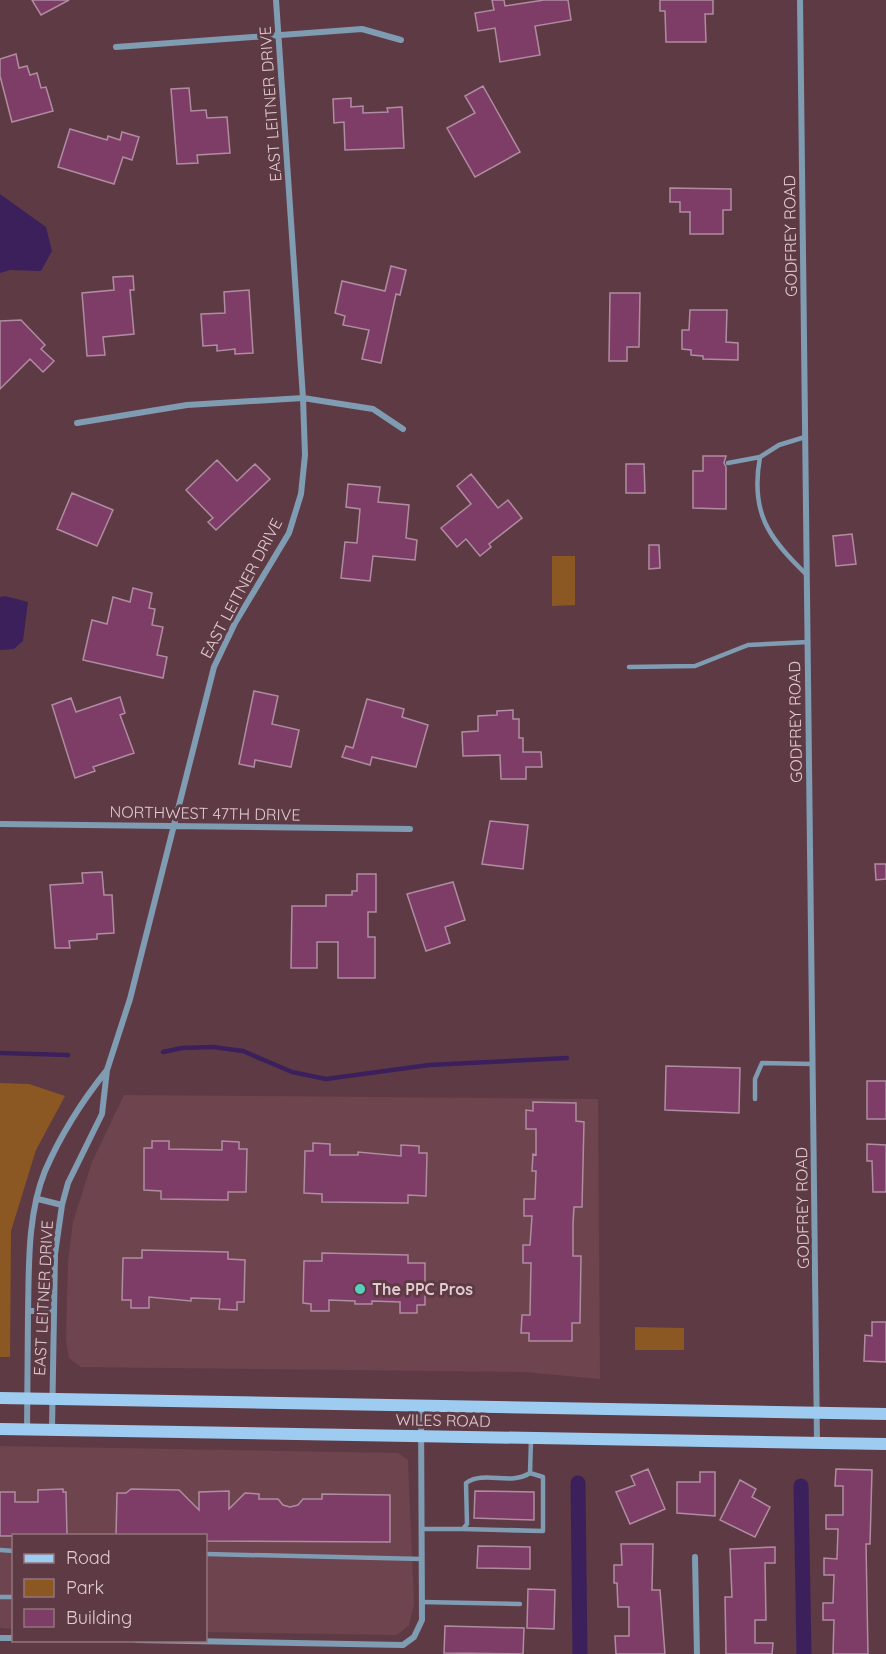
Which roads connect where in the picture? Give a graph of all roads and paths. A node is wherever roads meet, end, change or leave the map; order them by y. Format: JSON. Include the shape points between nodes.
{"nodes":[{"id":1,"x":276,"y":0,"type":"edge"},
{"id":2,"x":800,"y":0,"type":"edge"},
{"id":3,"x":278,"y":34,"type":"junction"},
{"id":4,"x":401,"y":40,"type":"dead end"},
{"id":5,"x":116,"y":47,"type":"dead end"},
{"id":6,"x":303,"y":398,"type":"junction"},
{"id":7,"x":77,"y":423,"type":"dead end"},
{"id":8,"x":404,"y":429,"type":"dead end"},
{"id":9,"x":805,"y":437,"type":"junction"},
{"id":10,"x":760,"y":457,"type":"junction"},
{"id":11,"x":728,"y":463,"type":"dead end"},
{"id":12,"x":807,"y":575,"type":"junction"},
{"id":13,"x":808,"y":642,"type":"junction"},
{"id":14,"x":629,"y":667,"type":"dead end"},
{"id":15,"x":0,"y":824,"type":"edge"},
{"id":16,"x":173,"y":827,"type":"junction"},
{"id":17,"x":410,"y":829,"type":"dead end"},
{"id":18,"x":813,"y":1064,"type":"junction"},
{"id":19,"x":107,"y":1070,"type":"junction"},
{"id":20,"x":755,"y":1099,"type":"dead end"},
{"id":21,"x":38,"y":1199,"type":"junction"},
{"id":22,"x":62,"y":1205,"type":"junction"},
{"id":23,"x":28,"y":1311,"type":"junction"},
{"id":24,"x":54,"y":1311,"type":"junction"},
{"id":25,"x":0,"y":1398,"type":"edge"},
{"id":26,"x":27,"y":1399,"type":"junction"},
{"id":27,"x":52,"y":1399,"type":"junction"},
{"id":28,"x":421,"y":1404,"type":"junction"},
{"id":29,"x":816,"y":1413,"type":"junction"},
{"id":30,"x":886,"y":1414,"type":"edge"},
{"id":31,"x":0,"y":1429,"type":"edge"},
{"id":32,"x":52,"y":1429,"type":"junction"},
{"id":33,"x":27,"y":1430,"type":"junction"},
{"id":34,"x":421,"y":1436,"type":"junction"},
{"id":35,"x":531,"y":1437,"type":"junction"},
{"id":36,"x":817,"y":1443,"type":"junction"},
{"id":37,"x":886,"y":1444,"type":"edge"},
{"id":38,"x":530,"y":1473,"type":"junction"},
{"id":39,"x":422,"y":1529,"type":"junction"},
{"id":40,"x":463,"y":1529,"type":"junction"},
{"id":41,"x":207,"y":1554,"type":"edge"},
{"id":42,"x":695,"y":1557,"type":"dead end"},
{"id":43,"x":422,"y":1558,"type":"junction"},
{"id":44,"x":422,"y":1602,"type":"junction"},
{"id":45,"x":520,"y":1604,"type":"dead end"},
{"id":46,"x":204,"y":1642,"type":"edge"},
{"id":47,"x":697,"y":1654,"type":"edge"}],
"edges":[{"from":1,"to":3,"type":"street","name":"EAST LEITNER DRIVE"},
{"from":2,"to":9,"type":"street","name":"GODFREY ROAD"},
{"from":3,"to":4,"type":"street","via":[[362,29]]},
{"from":3,"to":5,"type":"street"},
{"from":3,"to":6,"type":"street","name":"EAST LEITNER DRIVE"},
{"from":6,"to":7,"type":"street","via":[[187,405]]},
{"from":6,"to":8,"type":"street","via":[[373,409]]},
{"from":6,"to":16,"type":"street","name":"EAST LEITNER DRIVE","via":[[305,455],[301,494],[289,533],[214,667]]},
{"from":9,"to":10,"type":"lane","via":[[779,444]]},
{"from":9,"to":12,"type":"street","name":"GODFREY ROAD"},
{"from":10,"to":11,"type":"lane"},
{"from":10,"to":12,"type":"lane","via":[[756,484],[763,523]]},
{"from":12,"to":13,"type":"street","name":"GODFREY ROAD"},
{"from":13,"to":14,"type":"lane","via":[[748,645],[695,666]]},
{"from":13,"to":18,"type":"street","name":"GODFREY ROAD"},
{"from":15,"to":16,"type":"street","name":"NORTHWEST 47TH DRIVE"},
{"from":16,"to":17,"type":"street","name":"NORTHWEST 47TH DRIVE"},
{"from":16,"to":19,"type":"street","name":"EAST LEITNER DRIVE","via":[[130,999]]},
{"from":18,"to":20,"type":"lane","via":[[762,1063],[755,1079]]},
{"from":18,"to":29,"type":"street","name":"GODFREY ROAD"},
{"from":19,"to":21,"type":"street","name":"EAST LEITNER DRIVE","via":[[68,1126],[45,1173]]},
{"from":19,"to":22,"type":"street","name":"EAST LEITNER DRIVE","via":[[102,1114],[68,1183]]},
{"from":21,"to":22,"type":"street"},
{"from":21,"to":23,"type":"street","name":"EAST LEITNER DRIVE","via":[[29,1252]]},
{"from":22,"to":24,"type":"street","name":"EAST LEITNER DRIVE"},
{"from":23,"to":24,"type":"street"},
{"from":23,"to":26,"type":"street","name":"EAST LEITNER DRIVE"},
{"from":24,"to":27,"type":"street","name":"EAST LEITNER DRIVE"},
{"from":25,"to":26,"type":"main road","name":"WILES ROAD"},
{"from":26,"to":27,"type":"main road","name":"WILES ROAD"},
{"from":26,"to":33,"type":"street","name":"EAST LEITNER DRIVE"},
{"from":27,"to":28,"type":"main road","name":"WILES ROAD"},
{"from":27,"to":32,"type":"street","name":"EAST LEITNER DRIVE"},
{"from":28,"to":29,"type":"main road","name":"WILES ROAD"},
{"from":28,"to":34,"type":"street"},
{"from":29,"to":30,"type":"main road","name":"WILES ROAD"},
{"from":29,"to":36,"type":"street","name":"GODFREY ROAD"},
{"from":31,"to":33,"type":"main road","name":"WILES ROAD"},
{"from":32,"to":33,"type":"main road","name":"WILES ROAD"},
{"from":32,"to":34,"type":"main road","name":"WILES ROAD"},
{"from":34,"to":35,"type":"main road","name":"WILES ROAD"},
{"from":34,"to":39,"type":"street"},
{"from":35,"to":36,"type":"main road","name":"WILES ROAD"},
{"from":35,"to":38,"type":"lane"},
{"from":36,"to":37,"type":"main road","name":"WILES ROAD"},
{"from":38,"to":40,"type":"lane","via":[[521,1479],[474,1477],[465,1483],[467,1524]]},
{"from":38,"to":40,"type":"lane","via":[[543,1478],[543,1531]]},
{"from":39,"to":40,"type":"lane"},
{"from":39,"to":43,"type":"street"},
{"from":41,"to":43,"type":"lane"},
{"from":42,"to":47,"type":"street"},
{"from":43,"to":44,"type":"street"},
{"from":44,"to":45,"type":"lane"},
{"from":44,"to":46,"type":"street","via":[[422,1620],[414,1637],[403,1645]]}]}
